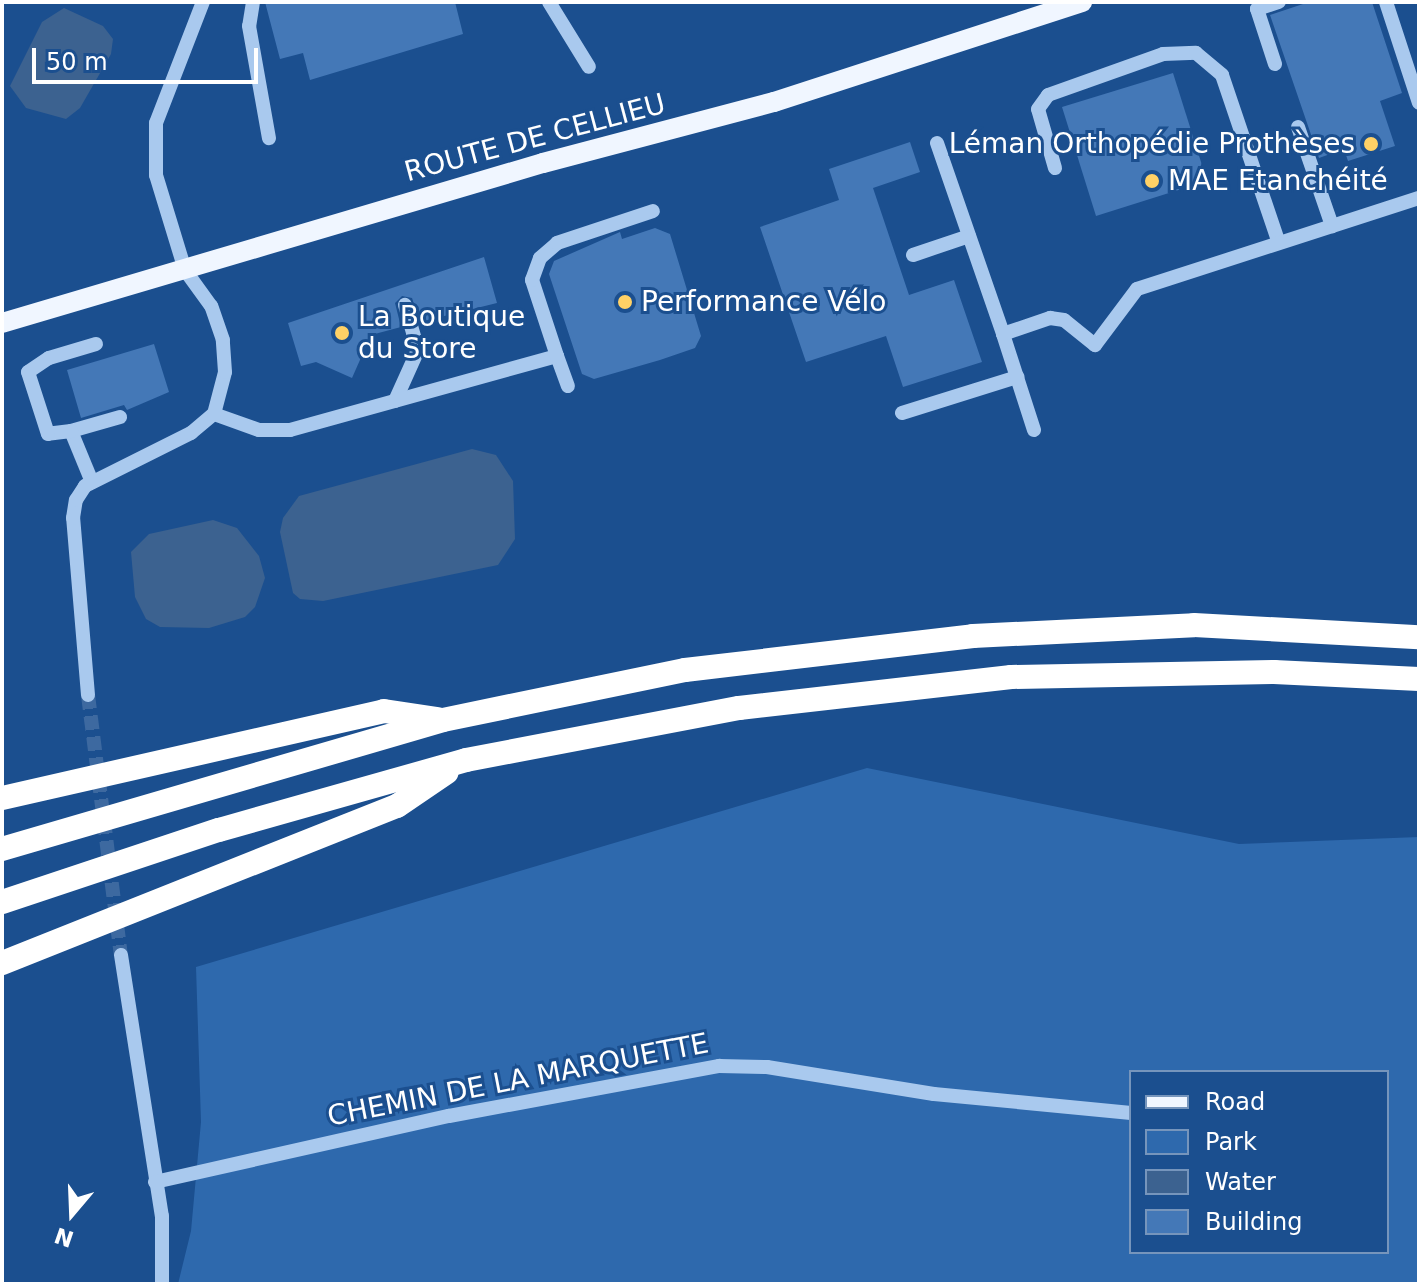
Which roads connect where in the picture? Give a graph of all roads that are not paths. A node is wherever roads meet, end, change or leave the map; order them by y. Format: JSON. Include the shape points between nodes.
{"nodes":[{"id":1,"x":203,"y":2,"type":"edge"},
{"id":2,"x":253,"y":2,"type":"edge"},
{"id":3,"x":549,"y":2,"type":"edge"},
{"id":4,"x":1082,"y":2,"type":"edge"},
{"id":5,"x":1279,"y":2,"type":"edge"},
{"id":6,"x":1386,"y":2,"type":"edge"},
{"id":7,"x":1275,"y":64,"type":"dead end"},
{"id":8,"x":589,"y":67,"type":"dead end"},
{"id":9,"x":1419,"y":103,"type":"edge"},
{"id":10,"x":1298,"y":127,"type":"dead end"},
{"id":11,"x":269,"y":138,"type":"dead end"},
{"id":12,"x":937,"y":143,"type":"dead end"},
{"id":13,"x":1055,"y":168,"type":"dead end"},
{"id":14,"x":1419,"y":198,"type":"edge"},
{"id":15,"x":653,"y":211,"type":"dead end"},
{"id":16,"x":1332,"y":226,"type":"junction"},
{"id":17,"x":969,"y":236,"type":"junction"},
{"id":18,"x":1279,"y":243,"type":"junction"},
{"id":19,"x":913,"y":255,"type":"dead end"},
{"id":20,"x":185,"y":270,"type":"junction"},
{"id":21,"x":405,"y":305,"type":"dead end"},
{"id":22,"x":2,"y":323,"type":"edge"},
{"id":23,"x":1003,"y":334,"type":"junction"},
{"id":24,"x":96,"y":344,"type":"dead end"},
{"id":25,"x":557,"y":356,"type":"junction"},
{"id":26,"x":1017,"y":377,"type":"junction"},
{"id":27,"x":568,"y":386,"type":"dead end"},
{"id":28,"x":395,"y":401,"type":"junction"},
{"id":29,"x":902,"y":413,"type":"dead end"},
{"id":30,"x":214,"y":414,"type":"junction"},
{"id":31,"x":120,"y":417,"type":"dead end"},
{"id":32,"x":1034,"y":430,"type":"dead end"},
{"id":33,"x":71,"y":431,"type":"junction"},
{"id":34,"x":92,"y":482,"type":"junction"},
{"id":35,"x":1419,"y":637,"type":"edge"},
{"id":36,"x":1419,"y":679,"type":"edge"},
{"id":37,"x":88,"y":695,"type":"tunnel mouth"},
{"id":38,"x":443,"y":720,"type":"junction"},
{"id":39,"x":466,"y":760,"type":"junction"},
{"id":40,"x":2,"y":798,"type":"edge"},
{"id":41,"x":2,"y":849,"type":"edge"},
{"id":42,"x":2,"y":902,"type":"edge"},
{"id":43,"x":121,"y":955,"type":"tunnel mouth"},
{"id":44,"x":2,"y":963,"type":"edge"},
{"id":45,"x":1129,"y":1113,"type":"edge"},
{"id":46,"x":155,"y":1182,"type":"junction"},
{"id":47,"x":162,"y":1284,"type":"edge"}],
"edges":[{"from":1,"to":20,"type":"street","via":[[156,123],[156,175]]},
{"from":2,"to":11,"type":"street","via":[[249,26]]},
{"from":3,"to":8,"type":"street"},
{"from":4,"to":20,"type":"main road","name":"ROUTE DE CELLIEU","via":[[774,102],[543,163]]},
{"from":5,"to":7,"type":"street","via":[[1257,9]]},
{"from":6,"to":9,"type":"street"},
{"from":10,"to":16,"type":"street"},
{"from":12,"to":17,"type":"street"},
{"from":13,"to":18,"type":"street","via":[[1038,109],[1048,95],[1163,54],[1196,53],[1222,75]]},
{"from":14,"to":16,"type":"street"},
{"from":15,"to":25,"type":"street","via":[[557,243],[540,258],[532,280]]},
{"from":16,"to":18,"type":"street"},
{"from":17,"to":19,"type":"street"},
{"from":17,"to":23,"type":"street"},
{"from":18,"to":23,"type":"street","via":[[1137,289],[1095,345],[1080,329],[1050,318]]},
{"from":20,"to":22,"type":"main road","name":"ROUTE DE CELLIEU"},
{"from":20,"to":30,"type":"street","via":[[211,306],[223,340],[225,372]]},
{"from":21,"to":28,"type":"street","via":[[418,350]]},
{"from":23,"to":26,"type":"street"},
{"from":24,"to":33,"type":"street","via":[[49,358],[28,372],[48,434]]},
{"from":25,"to":27,"type":"street"},
{"from":25,"to":28,"type":"street"},
{"from":26,"to":29,"type":"street"},
{"from":26,"to":32,"type":"street"},
{"from":28,"to":30,"type":"street","via":[[290,430],[259,430]]},
{"from":30,"to":34,"type":"street","via":[[191,433]]},
{"from":31,"to":33,"type":"street"},
{"from":33,"to":34,"type":"street"},
{"from":34,"to":37,"type":"street","via":[[76,500],[73,518]]},
{"from":35,"to":38,"type":"highway","via":[[1194,625],[973,636],[685,670]]},
{"from":36,"to":39,"type":"highway","via":[[1274,672],[1011,677],[739,708]]},
{"from":38,"to":40,"type":"highway","via":[[384,711]]},
{"from":38,"to":41,"type":"highway"},
{"from":39,"to":42,"type":"highway","via":[[219,830]]},
{"from":39,"to":44,"type":"highway","via":[[397,806]]},
{"from":43,"to":46,"type":"street"},
{"from":45,"to":46,"type":"street","name":"CHEMIN DE LA MARQUETTE","via":[[934,1094],[767,1067],[719,1066],[449,1116]]},
{"from":46,"to":47,"type":"street","via":[[162,1216]]}]}
